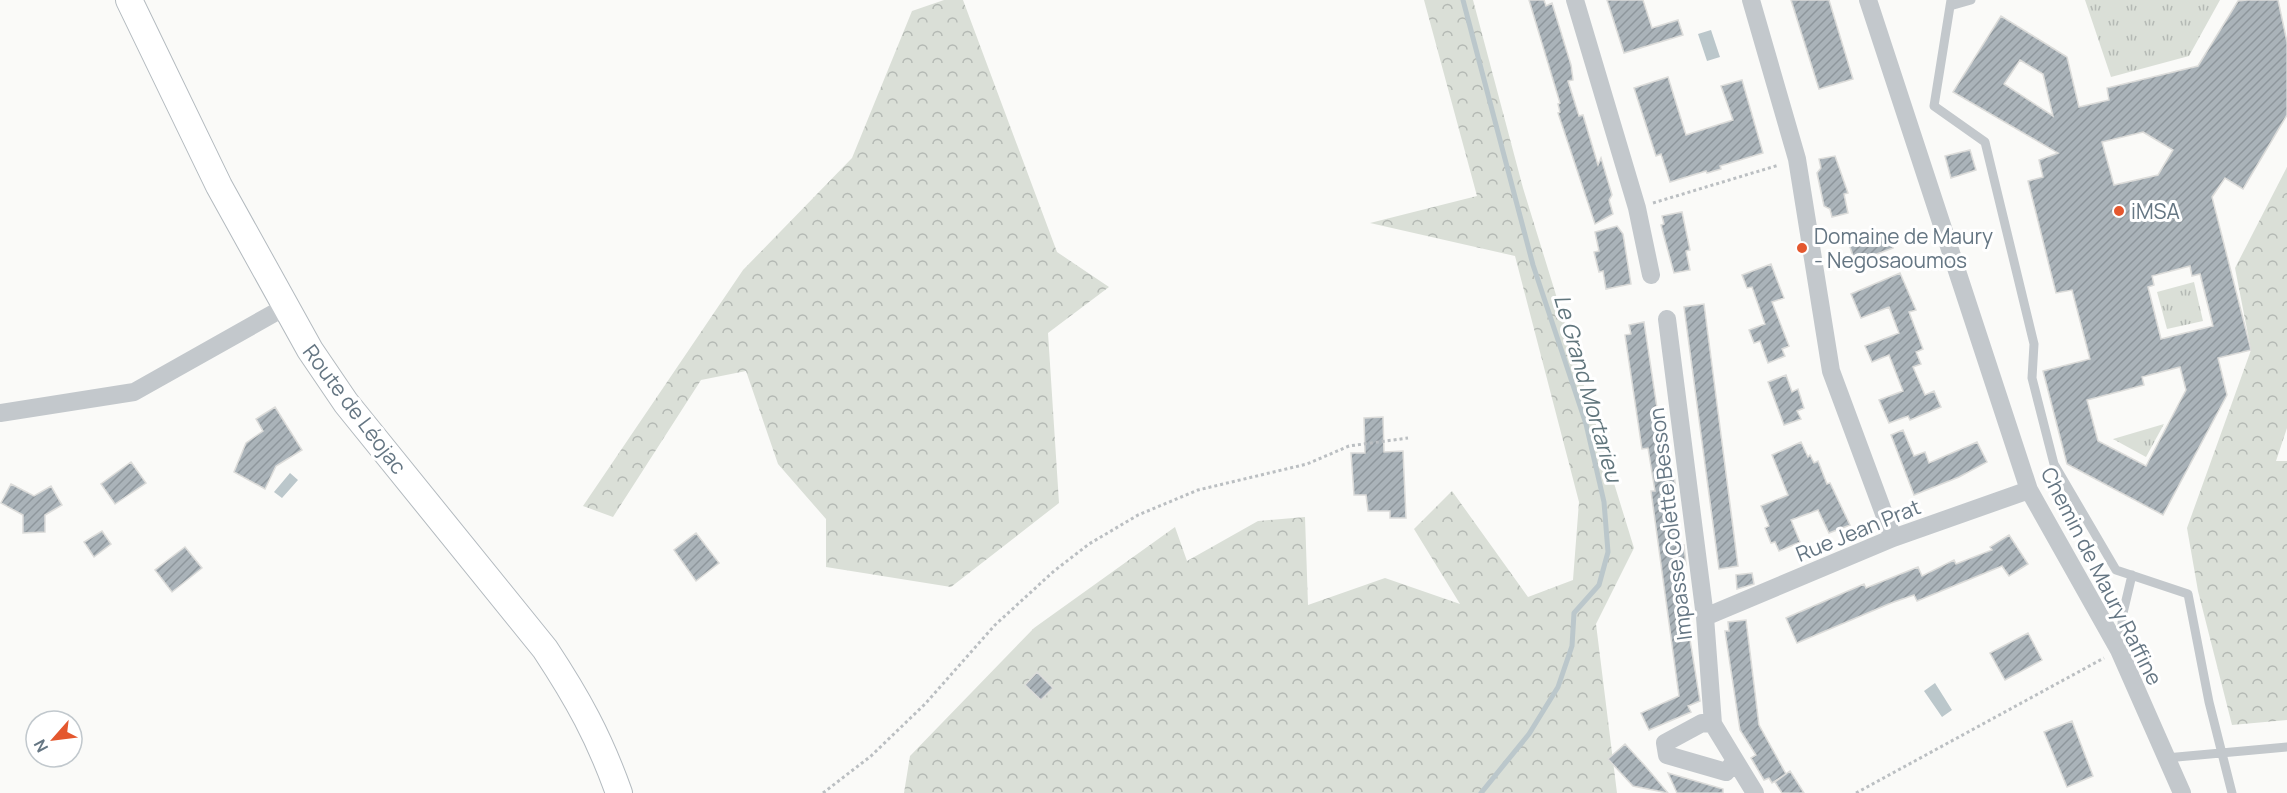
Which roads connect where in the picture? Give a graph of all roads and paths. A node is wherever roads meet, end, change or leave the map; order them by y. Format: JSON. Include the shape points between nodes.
{"nodes":[{"id":1,"x":129,"y":0,"type":"edge"},
{"id":2,"x":1575,"y":0,"type":"edge"},
{"id":3,"x":1751,"y":0,"type":"edge"},
{"id":4,"x":1868,"y":0,"type":"edge"},
{"id":5,"x":1971,"y":0,"type":"edge"},
{"id":6,"x":1950,"y":3,"type":"edge"},
{"id":7,"x":1797,"y":159,"type":"junction"},
{"id":8,"x":1637,"y":208,"type":"junction"},
{"id":9,"x":1651,"y":275,"type":"dead end"},
{"id":10,"x":285,"y":307,"type":"junction"},
{"id":11,"x":1667,"y":319,"type":"dead end"},
{"id":12,"x":0,"y":413,"type":"edge"},
{"id":13,"x":1408,"y":438,"type":"dead end"},
{"id":14,"x":2029,"y":490,"type":"junction"},
{"id":15,"x":1893,"y":538,"type":"junction"},
{"id":16,"x":2132,"y":575,"type":"junction"},
{"id":17,"x":1705,"y":617,"type":"junction"},
{"id":18,"x":2119,"y":650,"type":"junction"},
{"id":19,"x":1713,"y":724,"type":"junction"},
{"id":20,"x":2287,"y":747,"type":"edge"},
{"id":21,"x":2221,"y":753,"type":"junction"},
{"id":22,"x":2166,"y":758,"type":"junction"},
{"id":23,"x":1735,"y":761,"type":"junction"},
{"id":24,"x":619,"y":793,"type":"edge"},
{"id":25,"x":823,"y":793,"type":"edge"},
{"id":26,"x":1755,"y":793,"type":"edge"},
{"id":27,"x":1856,"y":793,"type":"edge"},
{"id":28,"x":2182,"y":793,"type":"edge"},
{"id":29,"x":2232,"y":793,"type":"edge"}],
"edges":[{"from":1,"to":10,"type":"main road","name":"Route de Léojac","via":[[219,186]]},
{"from":2,"to":8,"type":"street"},
{"from":3,"to":7,"type":"street"},
{"from":4,"to":14,"type":"street","name":"Chemin de Maury Raffine"},
{"from":5,"to":6,"type":"lane"},
{"from":6,"to":16,"type":"lane","via":[[1934,106],[1985,142],[2034,344],[2032,378],[2054,464],[2116,570]]},
{"from":7,"to":8,"type":"path"},
{"from":7,"to":15,"type":"street","via":[[1831,371]]},
{"from":8,"to":9,"type":"street"},
{"from":10,"to":12,"type":"street","via":[[135,392]]},
{"from":10,"to":24,"type":"main road","name":"Route de Léojac","via":[[346,403],[545,649],[602,745]]},
{"from":11,"to":17,"type":"street","name":"Impasse Colette Besson"},
{"from":13,"to":25,"type":"path","via":[[1349,446],[1306,464],[1198,490],[1138,515],[1089,544],[995,626],[925,704],[871,756]]},
{"from":14,"to":15,"type":"street","name":"Rue Jean Prat"},
{"from":14,"to":18,"type":"street","name":"Chemin de Maury Raffine"},
{"from":15,"to":17,"type":"street","name":"Rue Jean Prat"},
{"from":16,"to":18,"type":"lane"},
{"from":16,"to":21,"type":"lane","via":[[2188,594]]},
{"from":17,"to":19,"type":"street","name":"Impasse Colette Besson"},
{"from":18,"to":22,"type":"street","name":"Chemin de Maury Raffine"},
{"from":18,"to":27,"type":"path"},
{"from":19,"to":23,"type":"street","name":"Impasse Colette Besson"},
{"from":19,"to":23,"type":"street","via":[[1702,723],[1665,743],[1667,755],[1726,772]]},
{"from":20,"to":21,"type":"lane"},
{"from":21,"to":22,"type":"lane"},
{"from":21,"to":29,"type":"lane"},
{"from":22,"to":28,"type":"street","name":"Chemin de Maury Raffine"},
{"from":23,"to":26,"type":"street","name":"Impasse Colette Besson"}]}
